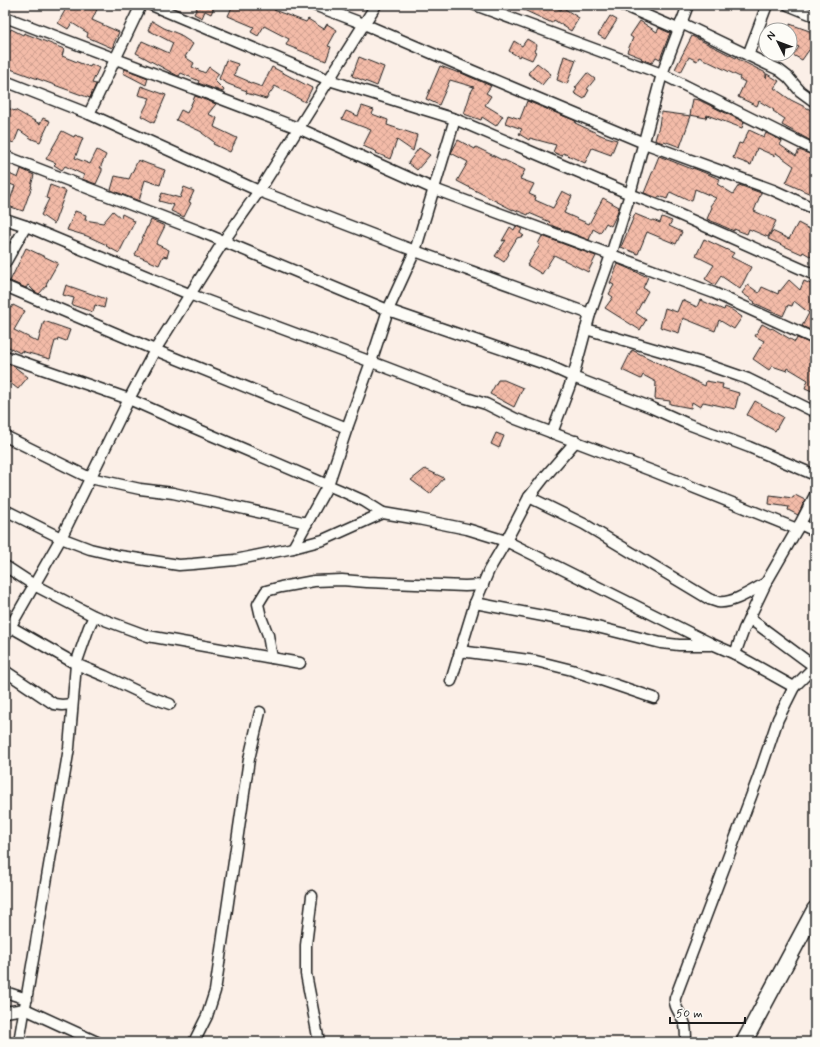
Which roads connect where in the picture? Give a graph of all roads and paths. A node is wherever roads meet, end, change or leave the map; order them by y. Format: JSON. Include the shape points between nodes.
{"nodes":[{"id":1,"x":141,"y":5,"type":"edge"},
{"id":2,"x":151,"y":5,"type":"edge"},
{"id":3,"x":314,"y":5,"type":"edge"},
{"id":4,"x":376,"y":5,"type":"edge"},
{"id":5,"x":475,"y":5,"type":"edge"},
{"id":6,"x":622,"y":5,"type":"edge"},
{"id":7,"x":688,"y":5,"type":"edge"},
{"id":8,"x":767,"y":5,"type":"edge"},
{"id":9,"x":788,"y":5,"type":"edge"},
{"id":10,"x":815,"y":16,"type":"edge"},
{"id":11,"x":5,"y":17,"type":"edge"},
{"id":12,"x":364,"y":24,"type":"junction"},
{"id":13,"x":680,"y":26,"type":"junction"},
{"id":14,"x":748,"y":55,"type":"junction"},
{"id":15,"x":115,"y":58,"type":"junction"},
{"id":16,"x":662,"y":74,"type":"junction"},
{"id":17,"x":329,"y":80,"type":"junction"},
{"id":18,"x":5,"y":81,"type":"edge"},
{"id":19,"x":815,"y":102,"type":"edge"},
{"id":20,"x":89,"y":114,"type":"junction"},
{"id":21,"x":455,"y":119,"type":"junction"},
{"id":22,"x":298,"y":128,"type":"junction"},
{"id":23,"x":644,"y":143,"type":"junction"},
{"id":24,"x":815,"y":150,"type":"edge"},
{"id":25,"x":5,"y":156,"type":"edge"},
{"id":26,"x":434,"y":189,"type":"junction"},
{"id":27,"x":258,"y":191,"type":"junction"},
{"id":28,"x":630,"y":194,"type":"junction"},
{"id":29,"x":815,"y":209,"type":"edge"},
{"id":30,"x":5,"y":219,"type":"edge"},
{"id":31,"x":26,"y":226,"type":"junction"},
{"id":32,"x":223,"y":242,"type":"junction"},
{"id":33,"x":415,"y":251,"type":"junction"},
{"id":34,"x":611,"y":255,"type":"junction"},
{"id":35,"x":5,"y":263,"type":"edge"},
{"id":36,"x":815,"y":275,"type":"edge"},
{"id":37,"x":5,"y":286,"type":"edge"},
{"id":38,"x":190,"y":294,"type":"junction"},
{"id":39,"x":388,"y":310,"type":"junction"},
{"id":40,"x":590,"y":314,"type":"junction"},
{"id":41,"x":586,"y":329,"type":"junction"},
{"id":42,"x":815,"y":339,"type":"edge"},
{"id":43,"x":155,"y":350,"type":"junction"},
{"id":44,"x":5,"y":356,"type":"edge"},
{"id":45,"x":371,"y":362,"type":"junction"},
{"id":46,"x":574,"y":377,"type":"junction"},
{"id":47,"x":129,"y":399,"type":"junction"},
{"id":48,"x":815,"y":412,"type":"edge"},
{"id":49,"x":347,"y":428,"type":"junction"},
{"id":50,"x":552,"y":433,"type":"junction"},
{"id":51,"x":5,"y":436,"type":"edge"},
{"id":52,"x":576,"y":441,"type":"junction"},
{"id":53,"x":815,"y":474,"type":"edge"},
{"id":54,"x":90,"y":478,"type":"junction"},
{"id":55,"x":328,"y":485,"type":"junction"},
{"id":56,"x":815,"y":495,"type":"edge"},
{"id":57,"x":529,"y":497,"type":"junction"},
{"id":58,"x":5,"y":510,"type":"edge"},
{"id":59,"x":382,"y":513,"type":"junction"},
{"id":60,"x":306,"y":522,"type":"junction"},
{"id":61,"x":799,"y":527,"type":"junction"},
{"id":62,"x":815,"y":531,"type":"edge"},
{"id":63,"x":61,"y":538,"type":"junction"},
{"id":64,"x":506,"y":541,"type":"junction"},
{"id":65,"x":293,"y":548,"type":"junction"},
{"id":66,"x":5,"y":566,"type":"edge"},
{"id":67,"x":766,"y":583,"type":"junction"},
{"id":68,"x":483,"y":584,"type":"junction"},
{"id":69,"x":34,"y":585,"type":"junction"},
{"id":70,"x":475,"y":603,"type":"junction"},
{"id":71,"x":94,"y":616,"type":"junction"},
{"id":72,"x":749,"y":618,"type":"junction"},
{"id":73,"x":8,"y":625,"type":"edge"},
{"id":74,"x":5,"y":636,"type":"edge"},
{"id":75,"x":714,"y":645,"type":"junction"},
{"id":76,"x":460,"y":652,"type":"junction"},
{"id":77,"x":735,"y":654,"type":"junction"},
{"id":78,"x":272,"y":658,"type":"junction"},
{"id":79,"x":300,"y":663,"type":"dead end"},
{"id":80,"x":76,"y":664,"type":"junction"},
{"id":81,"x":815,"y":667,"type":"edge"},
{"id":82,"x":5,"y":671,"type":"edge"},
{"id":83,"x":451,"y":681,"type":"dead end"},
{"id":84,"x":794,"y":687,"type":"junction"},
{"id":85,"x":654,"y":698,"type":"dead end"},
{"id":86,"x":72,"y":704,"type":"junction"},
{"id":87,"x":170,"y":704,"type":"dead end"},
{"id":88,"x":260,"y":712,"type":"dead end"},
{"id":89,"x":312,"y":896,"type":"dead end"},
{"id":90,"x":815,"y":909,"type":"edge"},
{"id":91,"x":5,"y":992,"type":"edge"},
{"id":92,"x":26,"y":1004,"type":"junction"},
{"id":93,"x":5,"y":1012,"type":"edge"},
{"id":94,"x":19,"y":1042,"type":"edge"},
{"id":95,"x":97,"y":1042,"type":"edge"},
{"id":96,"x":194,"y":1042,"type":"edge"},
{"id":97,"x":319,"y":1042,"type":"edge"},
{"id":98,"x":686,"y":1042,"type":"edge"},
{"id":99,"x":744,"y":1042,"type":"edge"}],
"edges":[{"from":1,"to":15,"type":"street"},
{"from":2,"to":17,"type":"street"},
{"from":3,"to":12,"type":"street"},
{"from":4,"to":12,"type":"street"},
{"from":5,"to":16,"type":"street"},
{"from":6,"to":13,"type":"street"},
{"from":7,"to":13,"type":"street"},
{"from":8,"to":14,"type":"street"},
{"from":9,"to":10,"type":"street"},
{"from":11,"to":15,"type":"street"},
{"from":12,"to":17,"type":"street"},
{"from":12,"to":23,"type":"street"},
{"from":13,"to":14,"type":"street"},
{"from":13,"to":16,"type":"street"},
{"from":14,"to":19,"type":"street","via":[[779,70]]},
{"from":15,"to":20,"type":"street"},
{"from":15,"to":22,"type":"street"},
{"from":16,"to":23,"type":"street"},
{"from":16,"to":24,"type":"street"},
{"from":17,"to":21,"type":"street"},
{"from":17,"to":22,"type":"street"},
{"from":18,"to":20,"type":"street"},
{"from":20,"to":27,"type":"street"},
{"from":21,"to":26,"type":"street"},
{"from":21,"to":28,"type":"street"},
{"from":22,"to":26,"type":"street"},
{"from":22,"to":27,"type":"street"},
{"from":23,"to":28,"type":"street"},
{"from":23,"to":29,"type":"street","via":[[774,190]]},
{"from":25,"to":32,"type":"street"},
{"from":26,"to":33,"type":"street"},
{"from":26,"to":34,"type":"street"},
{"from":27,"to":32,"type":"street"},
{"from":27,"to":33,"type":"street"},
{"from":28,"to":34,"type":"street"},
{"from":28,"to":36,"type":"street"},
{"from":30,"to":31,"type":"street"},
{"from":31,"to":35,"type":"street"},
{"from":31,"to":38,"type":"street"},
{"from":32,"to":38,"type":"street"},
{"from":32,"to":39,"type":"street"},
{"from":33,"to":39,"type":"street"},
{"from":33,"to":40,"type":"street"},
{"from":34,"to":40,"type":"street"},
{"from":34,"to":42,"type":"street","via":[[714,293]]},
{"from":37,"to":43,"type":"street"},
{"from":38,"to":43,"type":"street"},
{"from":38,"to":45,"type":"street"},
{"from":39,"to":45,"type":"street"},
{"from":39,"to":46,"type":"street","via":[[546,364]]},
{"from":40,"to":41,"type":"street"},
{"from":41,"to":46,"type":"street"},
{"from":41,"to":48,"type":"street","via":[[702,363],[748,380]]},
{"from":43,"to":47,"type":"street"},
{"from":43,"to":49,"type":"street"},
{"from":44,"to":47,"type":"street"},
{"from":45,"to":49,"type":"street"},
{"from":45,"to":50,"type":"street","via":[[486,404]]},
{"from":46,"to":50,"type":"street"},
{"from":46,"to":53,"type":"street"},
{"from":47,"to":54,"type":"street"},
{"from":47,"to":55,"type":"street"},
{"from":49,"to":55,"type":"street"},
{"from":50,"to":52,"type":"street"},
{"from":51,"to":54,"type":"street"},
{"from":52,"to":57,"type":"street"},
{"from":52,"to":61,"type":"street"},
{"from":54,"to":60,"type":"street"},
{"from":54,"to":63,"type":"street"},
{"from":55,"to":59,"type":"street","via":[[364,501]]},
{"from":55,"to":60,"type":"street"},
{"from":56,"to":61,"type":"street"},
{"from":57,"to":64,"type":"street"},
{"from":57,"to":67,"type":"street","via":[[584,524],[709,599],[725,602]]},
{"from":58,"to":63,"type":"street"},
{"from":59,"to":64,"type":"street","via":[[467,529]]},
{"from":59,"to":65,"type":"street","via":[[323,540]]},
{"from":60,"to":65,"type":"street"},
{"from":61,"to":62,"type":"street"},
{"from":61,"to":67,"type":"street"},
{"from":63,"to":65,"type":"street","via":[[90,549],[120,556],[180,565],[235,560]]},
{"from":63,"to":69,"type":"street"},
{"from":64,"to":68,"type":"street"},
{"from":64,"to":75,"type":"street"},
{"from":66,"to":69,"type":"street"},
{"from":67,"to":72,"type":"street"},
{"from":68,"to":70,"type":"street"},
{"from":68,"to":78,"type":"street","via":[[465,586],[342,580],[314,581],[266,591],[258,604]]},
{"from":69,"to":71,"type":"street"},
{"from":69,"to":73,"type":"street"},
{"from":70,"to":75,"type":"street","via":[[585,624],[661,643]]},
{"from":70,"to":76,"type":"street"},
{"from":71,"to":78,"type":"street","via":[[148,636]]},
{"from":71,"to":80,"type":"street"},
{"from":72,"to":77,"type":"street"},
{"from":72,"to":81,"type":"street"},
{"from":73,"to":74,"type":"street"},
{"from":73,"to":80,"type":"street"},
{"from":75,"to":77,"type":"street"},
{"from":76,"to":83,"type":"street"},
{"from":76,"to":85,"type":"street","via":[[536,661],[572,670]]},
{"from":77,"to":84,"type":"street"},
{"from":78,"to":79,"type":"street"},
{"from":80,"to":86,"type":"street"},
{"from":80,"to":87,"type":"street"},
{"from":81,"to":84,"type":"street"},
{"from":82,"to":86,"type":"street","via":[[54,704]]},
{"from":84,"to":98,"type":"street","via":[[778,719],[674,1001],[685,1026]]},
{"from":86,"to":92,"type":"street","via":[[69,748]]},
{"from":88,"to":96,"type":"street","via":[[249,759],[214,991],[207,1016]]},
{"from":89,"to":97,"type":"street","via":[[306,945],[306,974]]},
{"from":90,"to":99,"type":"street"},
{"from":91,"to":92,"type":"street"},
{"from":92,"to":93,"type":"street"},
{"from":92,"to":94,"type":"street"},
{"from":92,"to":95,"type":"street"}]}
